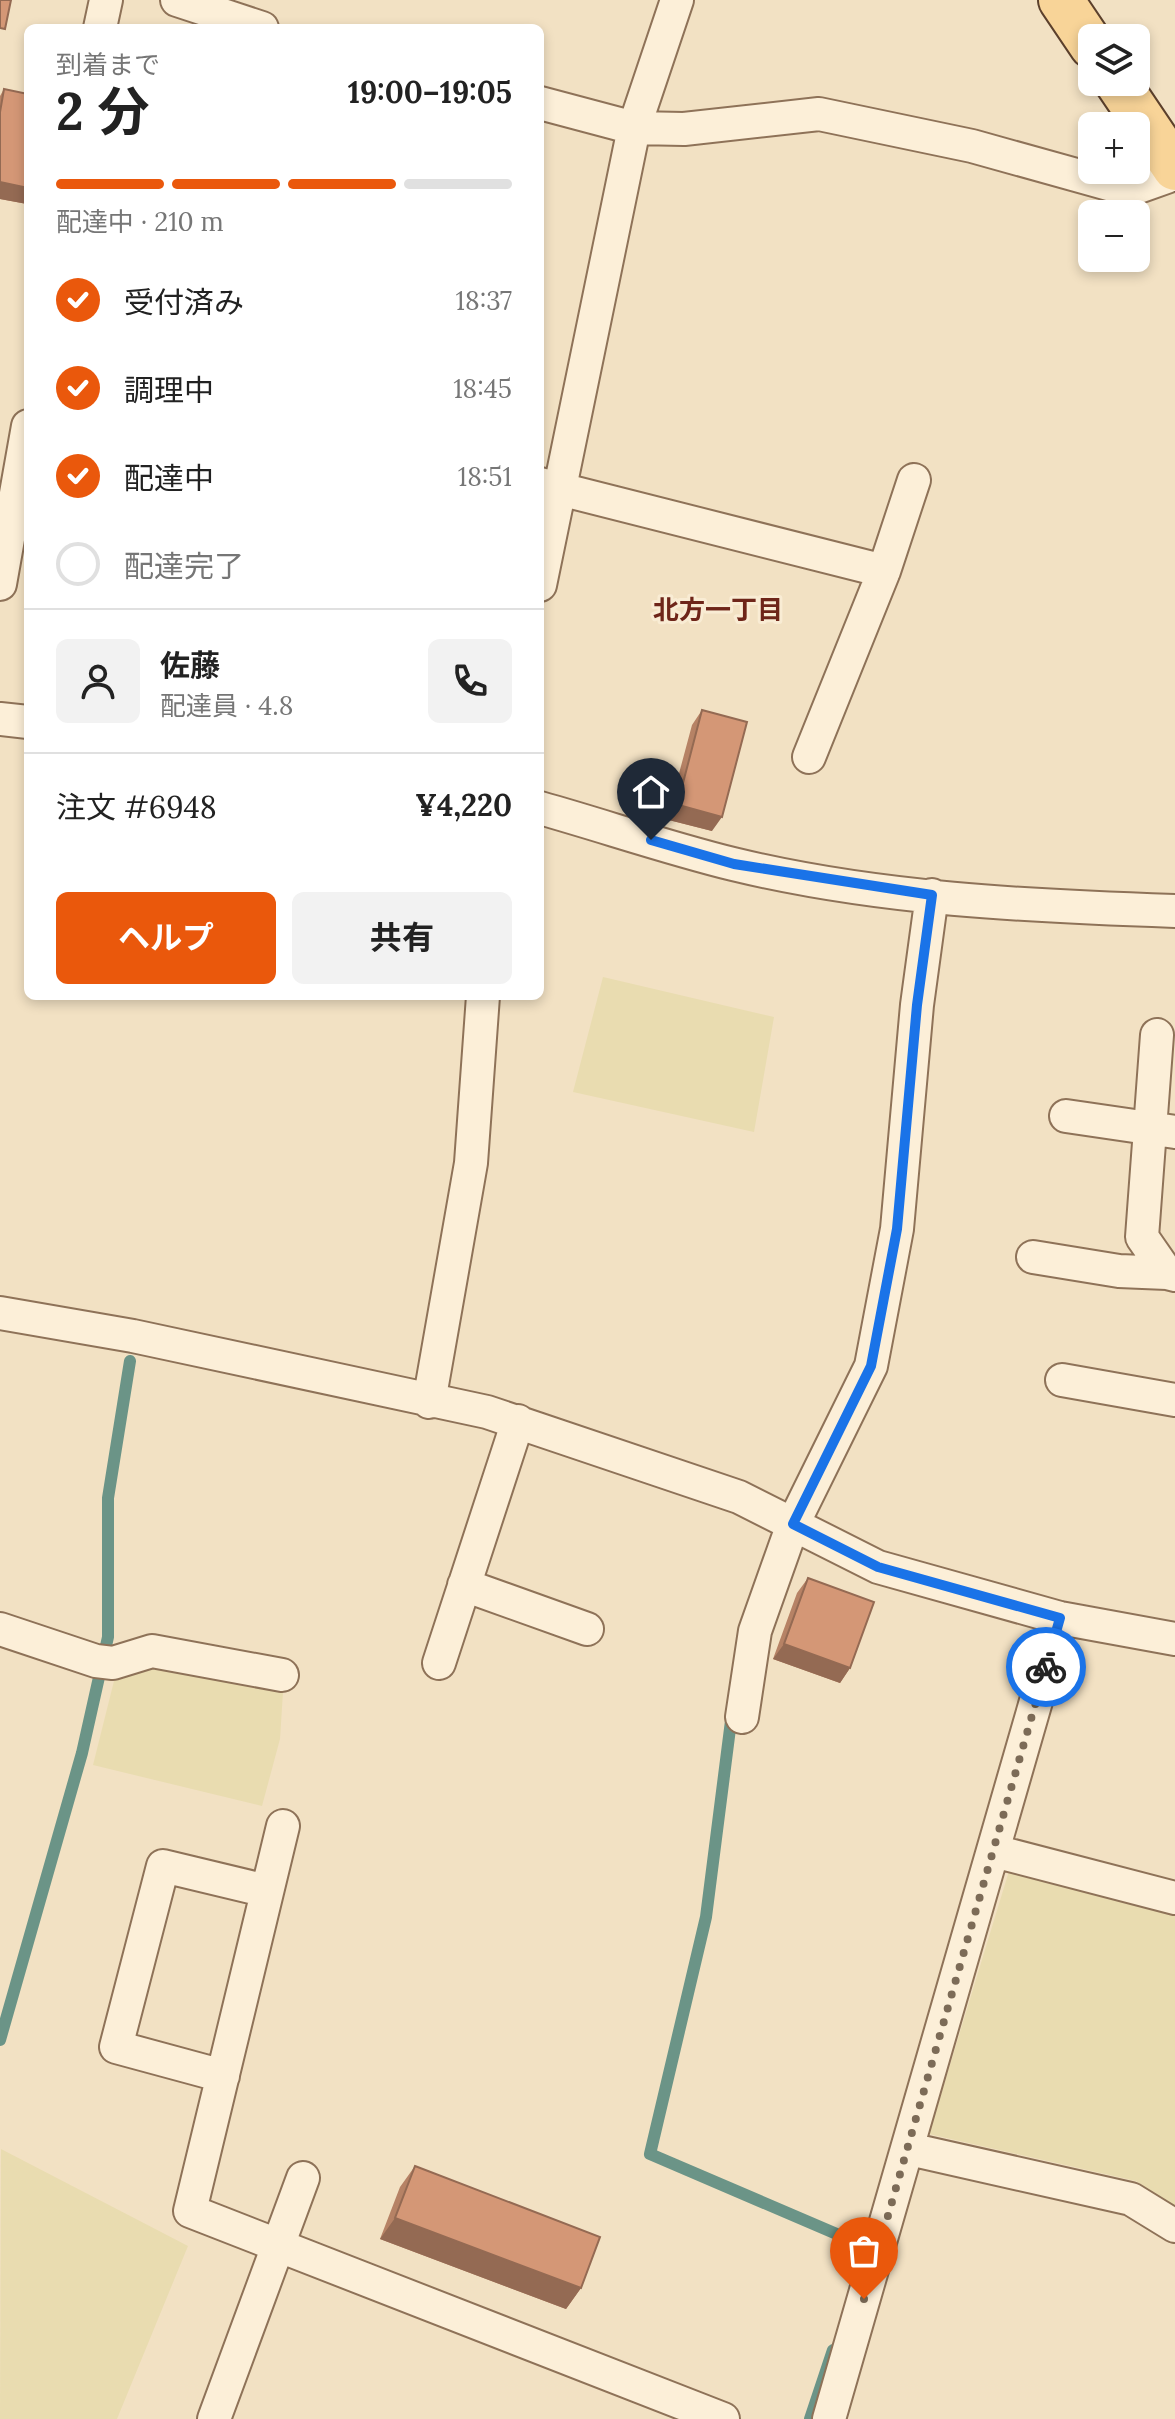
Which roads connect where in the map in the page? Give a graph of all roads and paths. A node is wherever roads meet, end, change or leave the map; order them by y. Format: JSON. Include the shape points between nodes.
{"nodes":[{"id":1,"x":106,"y":0,"type":"edge"},
{"id":2,"x":177,"y":0,"type":"edge"},
{"id":3,"x":677,"y":0,"type":"edge"},
{"id":4,"x":1061,"y":0,"type":"edge"},
{"id":5,"x":101,"y":24,"type":"edge"},
{"id":6,"x":250,"y":24,"type":"edge"},
{"id":7,"x":1078,"y":25,"type":"edge"},
{"id":8,"x":1126,"y":96,"type":"edge"},
{"id":9,"x":544,"y":104,"type":"edge"},
{"id":10,"x":634,"y":128,"type":"junction"},
{"id":11,"x":1175,"y":168,"type":"edge"},
{"id":12,"x":1175,"y":174,"type":"edge"},
{"id":13,"x":24,"y":449,"type":"edge"},
{"id":14,"x":914,"y":480,"type":"dead end"},
{"id":15,"x":550,"y":486,"type":"edge"},
{"id":16,"x":544,"y":545,"type":"edge"},
{"id":17,"x":884,"y":571,"type":"junction"},
{"id":18,"x":0,"y":584,"type":"edge"},
{"id":19,"x":0,"y":719,"type":"edge"},
{"id":20,"x":24,"y":722,"type":"edge"},
{"id":21,"x":809,"y":757,"type":"dead end"},
{"id":22,"x":544,"y":809,"type":"edge"},
{"id":23,"x":932,"y":895,"type":"junction"},
{"id":24,"x":1175,"y":911,"type":"edge"},
{"id":25,"x":483,"y":1000,"type":"edge"},
{"id":26,"x":1157,"y":1035,"type":"dead end"},
{"id":27,"x":1066,"y":1116,"type":"dead end"},
{"id":28,"x":1162,"y":1131,"type":"edge"},
{"id":29,"x":1033,"y":1257,"type":"dead end"},
{"id":30,"x":1171,"y":1274,"type":"edge"},
{"id":31,"x":0,"y":1313,"type":"edge"},
{"id":32,"x":1062,"y":1380,"type":"dead end"},
{"id":33,"x":1175,"y":1400,"type":"edge"},
{"id":34,"x":429,"y":1402,"type":"junction"},
{"id":35,"x":518,"y":1421,"type":"junction"},
{"id":36,"x":793,"y":1524,"type":"junction"},
{"id":37,"x":464,"y":1585,"type":"junction"},
{"id":38,"x":1060,"y":1618,"type":"junction"},
{"id":39,"x":0,"y":1629,"type":"edge"},
{"id":40,"x":587,"y":1629,"type":"dead end"},
{"id":41,"x":1175,"y":1639,"type":"edge"},
{"id":42,"x":439,"y":1663,"type":"dead end"},
{"id":43,"x":282,"y":1675,"type":"dead end"},
{"id":44,"x":742,"y":1717,"type":"dead end"},
{"id":45,"x":283,"y":1826,"type":"dead end"},
{"id":46,"x":994,"y":1851,"type":"junction"},
{"id":47,"x":267,"y":1891,"type":"junction"},
{"id":48,"x":1175,"y":1898,"type":"edge"},
{"id":49,"x":223,"y":2076,"type":"junction"},
{"id":50,"x":909,"y":2149,"type":"junction"},
{"id":51,"x":303,"y":2178,"type":"dead end"},
{"id":52,"x":1175,"y":2226,"type":"edge"},
{"id":53,"x":280,"y":2246,"type":"junction"},
{"id":54,"x":214,"y":2419,"type":"edge"},
{"id":55,"x":723,"y":2419,"type":"edge"},
{"id":56,"x":829,"y":2419,"type":"edge"}],
"edges":[{"from":1,"to":5,"type":"street"},
{"from":2,"to":6,"type":"street"},
{"from":3,"to":10,"type":"street"},
{"from":4,"to":7,"type":"main road"},
{"from":8,"to":11,"type":"main road"},
{"from":9,"to":10,"type":"street"},
{"from":10,"to":12,"type":"street","via":[[684,129],[819,114],[972,146],[1130,190]]},
{"from":10,"to":15,"type":"street"},
{"from":13,"to":18,"type":"street"},
{"from":14,"to":17,"type":"street"},
{"from":15,"to":16,"type":"street"},
{"from":15,"to":17,"type":"street"},
{"from":17,"to":21,"type":"street"},
{"from":19,"to":20,"type":"street"},
{"from":22,"to":23,"type":"street","via":[[734,864]]},
{"from":23,"to":24,"type":"street","via":[[1026,906]]},
{"from":23,"to":36,"type":"street","via":[[897,1229],[871,1366]]},
{"from":25,"to":34,"type":"street","via":[[471,1163]]},
{"from":26,"to":28,"type":"street"},
{"from":27,"to":28,"type":"street"},
{"from":28,"to":30,"type":"street","via":[[1142,1237]]},
{"from":29,"to":30,"type":"street"},
{"from":31,"to":34,"type":"street","via":[[133,1336]]},
{"from":32,"to":33,"type":"street"},
{"from":34,"to":35,"type":"street"},
{"from":35,"to":36,"type":"street","via":[[739,1497]]},
{"from":35,"to":37,"type":"street"},
{"from":36,"to":38,"type":"street","via":[[878,1567]]},
{"from":36,"to":44,"type":"street","via":[[755,1631]]},
{"from":37,"to":40,"type":"street"},
{"from":37,"to":42,"type":"street"},
{"from":38,"to":41,"type":"street"},
{"from":38,"to":46,"type":"street"},
{"from":39,"to":43,"type":"street","via":[[104,1662],[152,1651]]},
{"from":45,"to":47,"type":"street"},
{"from":46,"to":48,"type":"street"},
{"from":46,"to":50,"type":"street"},
{"from":47,"to":49,"type":"street"},
{"from":47,"to":49,"type":"street","via":[[163,1866],[116,2047]]},
{"from":49,"to":53,"type":"street","via":[[190,2211]]},
{"from":50,"to":52,"type":"street","via":[[1131,2199]]},
{"from":50,"to":56,"type":"street"},
{"from":51,"to":53,"type":"street"},
{"from":53,"to":54,"type":"street"},
{"from":53,"to":55,"type":"street"}]}
